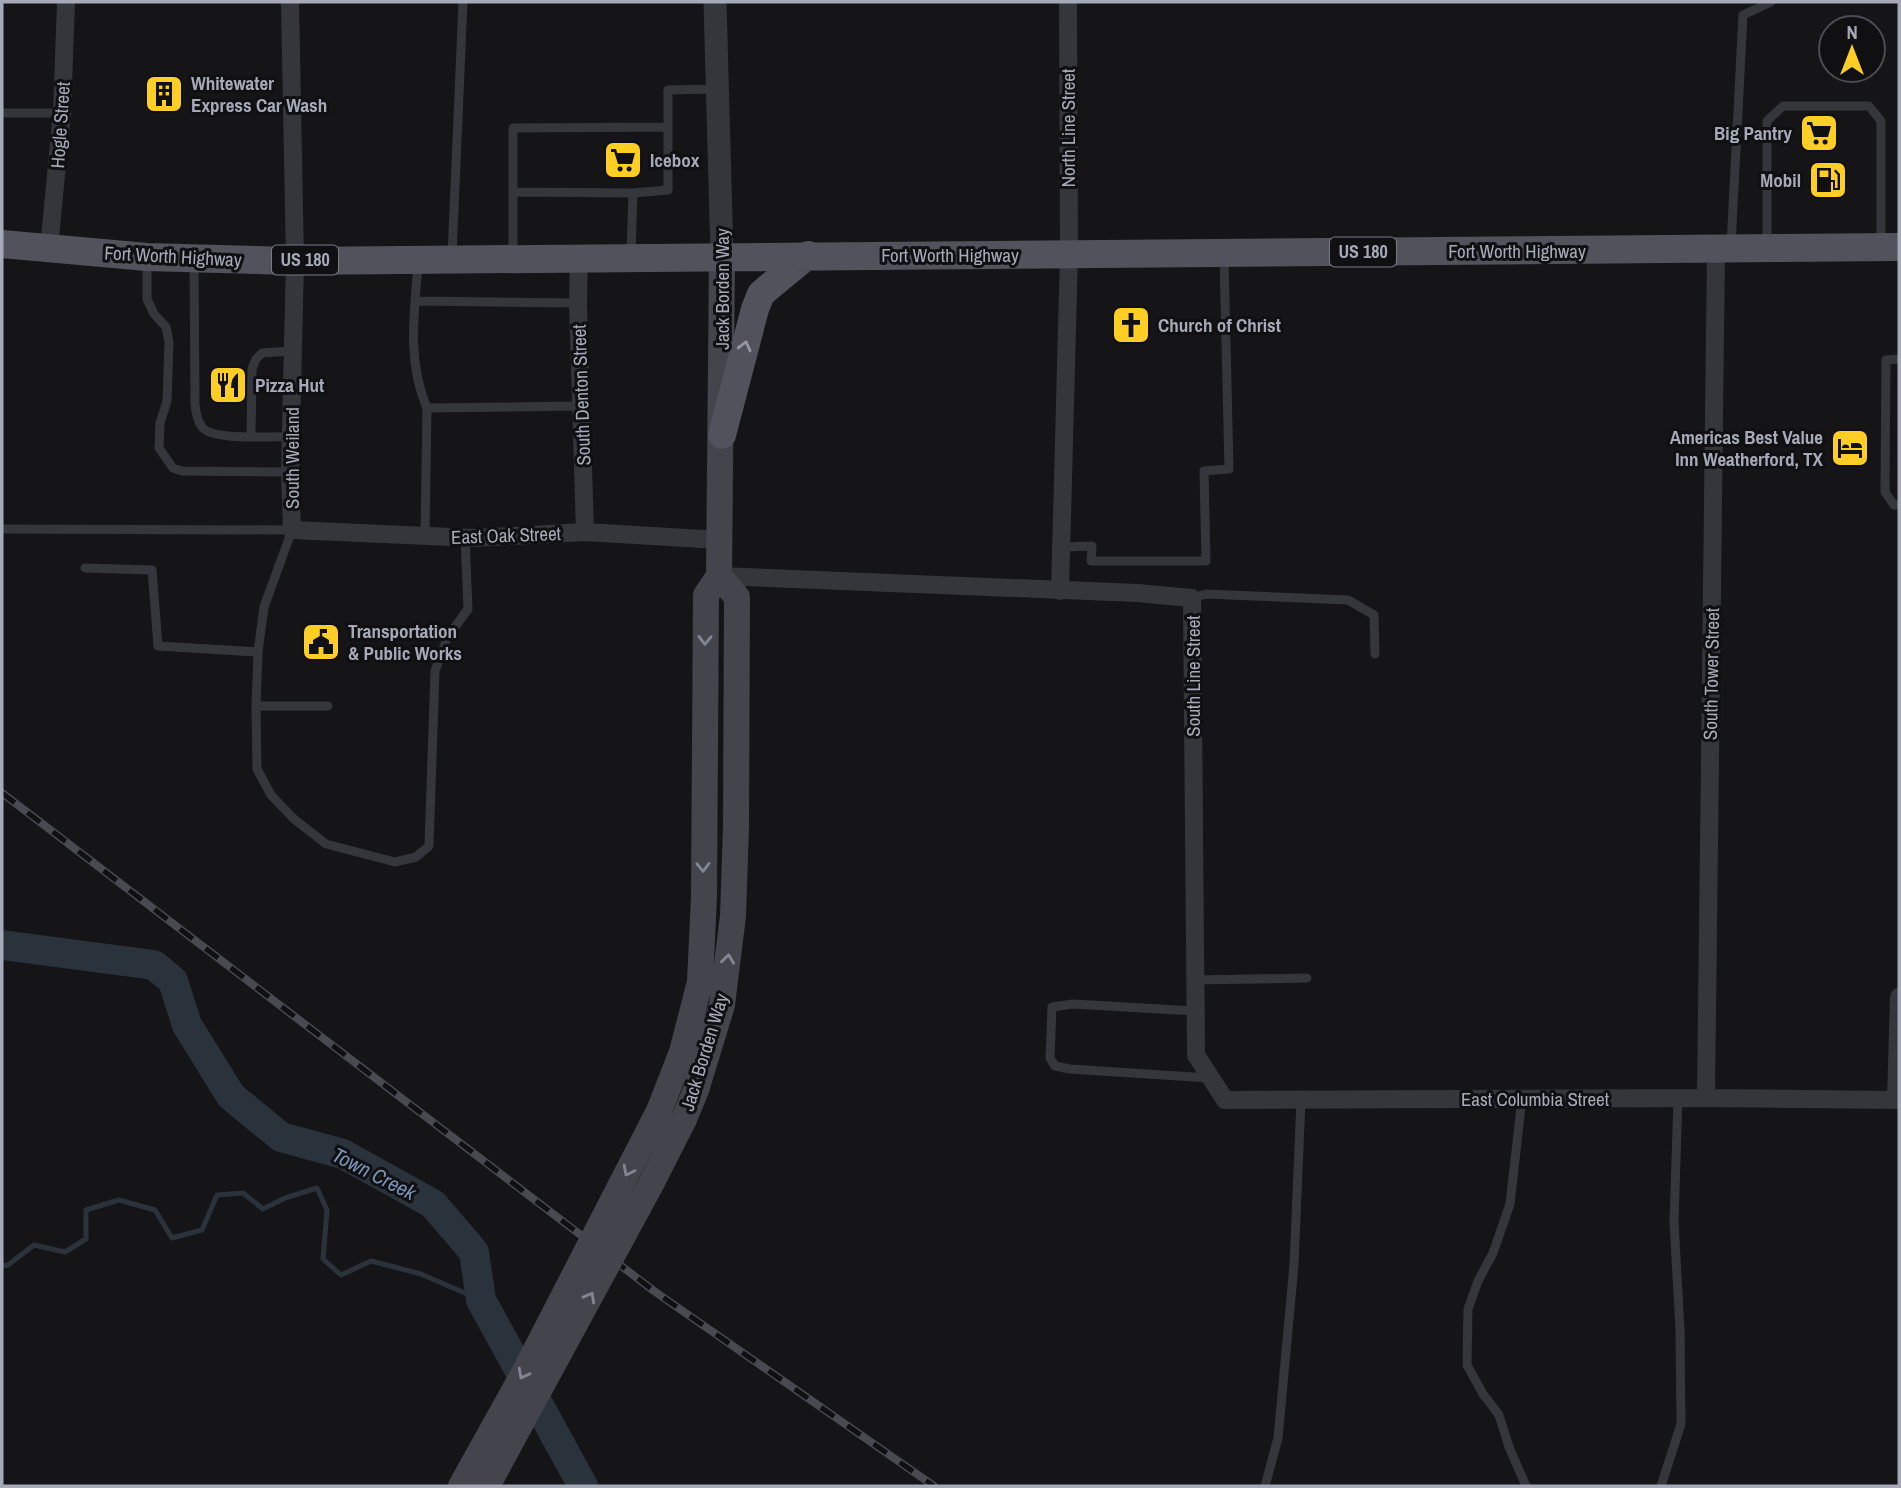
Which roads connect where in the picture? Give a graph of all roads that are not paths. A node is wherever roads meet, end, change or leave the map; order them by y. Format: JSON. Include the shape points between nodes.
{"nodes":[{"id":1,"x":66,"y":2,"type":"edge"},
{"id":2,"x":290,"y":2,"type":"edge"},
{"id":3,"x":463,"y":2,"type":"edge"},
{"id":4,"x":715,"y":2,"type":"edge"},
{"id":5,"x":1068,"y":2,"type":"edge"},
{"id":6,"x":1770,"y":2,"type":"edge"},
{"id":7,"x":718,"y":89,"type":"junction"},
{"id":8,"x":2,"y":113,"type":"edge"},
{"id":9,"x":62,"y":113,"type":"junction"},
{"id":10,"x":668,"y":127,"type":"junction"},
{"id":11,"x":514,"y":192,"type":"junction"},
{"id":12,"x":633,"y":193,"type":"junction"},
{"id":13,"x":2,"y":244,"type":"edge"},
{"id":14,"x":49,"y":248,"type":"junction"},
{"id":15,"x":1723,"y":250,"type":"junction"},
{"id":16,"x":1767,"y":250,"type":"junction"},
{"id":17,"x":1893,"y":250,"type":"edge"},
{"id":18,"x":1224,"y":253,"type":"junction"},
{"id":19,"x":1069,"y":254,"type":"junction"},
{"id":20,"x":808,"y":255,"type":"junction"},
{"id":21,"x":722,"y":256,"type":"junction"},
{"id":22,"x":146,"y":257,"type":"junction"},
{"id":23,"x":579,"y":257,"type":"junction"},
{"id":24,"x":631,"y":257,"type":"junction"},
{"id":25,"x":419,"y":258,"type":"junction"},
{"id":26,"x":452,"y":258,"type":"junction"},
{"id":27,"x":513,"y":258,"type":"junction"},
{"id":28,"x":194,"y":259,"type":"junction"},
{"id":29,"x":295,"y":261,"type":"junction"},
{"id":30,"x":415,"y":301,"type":"junction"},
{"id":31,"x":578,"y":303,"type":"junction"},
{"id":32,"x":293,"y":351,"type":"junction"},
{"id":33,"x":1899,"y":359,"type":"edge"},
{"id":34,"x":581,"y":407,"type":"junction"},
{"id":35,"x":427,"y":408,"type":"junction"},
{"id":36,"x":722,"y":435,"type":"junction"},
{"id":37,"x":251,"y":436,"type":"junction"},
{"id":38,"x":291,"y":437,"type":"junction"},
{"id":39,"x":290,"y":472,"type":"junction"},
{"id":40,"x":1899,"y":505,"type":"edge"},
{"id":41,"x":2,"y":529,"type":"edge"},
{"id":42,"x":292,"y":530,"type":"junction"},
{"id":43,"x":585,"y":532,"type":"junction"},
{"id":44,"x":425,"y":536,"type":"junction"},
{"id":45,"x":465,"y":538,"type":"junction"},
{"id":46,"x":720,"y":540,"type":"junction"},
{"id":47,"x":1061,"y":547,"type":"junction"},
{"id":48,"x":85,"y":568,"type":"dead end"},
{"id":49,"x":719,"y":576,"type":"junction"},
{"id":50,"x":1060,"y":591,"type":"junction"},
{"id":51,"x":1192,"y":598,"type":"junction"},
{"id":52,"x":258,"y":652,"type":"junction"},
{"id":53,"x":1375,"y":654,"type":"dead end"},
{"id":54,"x":256,"y":706,"type":"junction"},
{"id":55,"x":328,"y":706,"type":"dead end"},
{"id":56,"x":1307,"y":978,"type":"dead end"},
{"id":57,"x":1195,"y":980,"type":"junction"},
{"id":58,"x":1899,"y":997,"type":"edge"},
{"id":59,"x":1195,"y":1011,"type":"junction"},
{"id":60,"x":1196,"y":1055,"type":"joint"},
{"id":61,"x":1211,"y":1078,"type":"junction"},
{"id":62,"x":1521,"y":1098,"type":"junction"},
{"id":63,"x":1678,"y":1098,"type":"junction"},
{"id":64,"x":1706,"y":1098,"type":"junction"},
{"id":65,"x":1301,"y":1100,"type":"junction"},
{"id":66,"x":1898,"y":1100,"type":"edge"},
{"id":67,"x":461,"y":1486,"type":"edge"},
{"id":68,"x":487,"y":1486,"type":"edge"},
{"id":69,"x":1265,"y":1486,"type":"edge"},
{"id":70,"x":1526,"y":1486,"type":"edge"},
{"id":71,"x":1661,"y":1486,"type":"edge"}],
"edges":[{"from":1,"to":9,"type":"street","name":"Hogle Street"},
{"from":2,"to":29,"type":"street","name":"South Weiland"},
{"from":3,"to":26,"type":"lane"},
{"from":4,"to":7,"type":"street","name":"Jack Borden Way"},
{"from":5,"to":19,"type":"street","name":"North Line Street"},
{"from":6,"to":15,"type":"lane","via":[[1743,15]]},
{"from":7,"to":10,"type":"lane","via":[[668,90]]},
{"from":7,"to":21,"type":"street","name":"Jack Borden Way"},
{"from":8,"to":9,"type":"lane"},
{"from":9,"to":14,"type":"street","name":"Hogle Street"},
{"from":10,"to":11,"type":"lane","via":[[513,128]]},
{"from":10,"to":12,"type":"lane","via":[[668,190]]},
{"from":11,"to":12,"type":"lane"},
{"from":11,"to":27,"type":"lane"},
{"from":12,"to":24,"type":"lane"},
{"from":13,"to":14,"type":"main road","name":"Fort Worth Highway","number":"US 180"},
{"from":14,"to":22,"type":"main road","name":"Fort Worth Highway","number":"US 180"},
{"from":15,"to":16,"type":"main road","name":"Fort Worth Highway","number":"US 180"},
{"from":15,"to":18,"type":"main road","name":"Fort Worth Highway","number":"US 180"},
{"from":15,"to":64,"type":"street","name":"South Tower Street"},
{"from":16,"to":17,"type":"main road","name":"Fort Worth Highway","number":"US 180"},
{"from":16,"to":17,"type":"lane","via":[[1768,121],[1783,106],[1869,106],[1881,121]]},
{"from":18,"to":19,"type":"main road","name":"Fort Worth Highway","number":"US 180"},
{"from":18,"to":47,"type":"lane","via":[[1229,469],[1204,471],[1206,561],[1091,561],[1092,546]]},
{"from":19,"to":20,"type":"main road","name":"Fort Worth Highway","number":"US 180"},
{"from":19,"to":47,"type":"street"},
{"from":20,"to":21,"type":"main road","name":"Fort Worth Highway","number":"US 180"},
{"from":36,"to":20,"type":"main road","one_way":true,"via":[[761,294]]},
{"from":21,"to":24,"type":"main road","name":"Fort Worth Highway","number":"US 180"},
{"from":21,"to":36,"type":"main road","name":"Jack Borden Way"},
{"from":22,"to":28,"type":"main road","name":"Fort Worth Highway","number":"US 180"},
{"from":22,"to":39,"type":"lane","via":[[147,299],[166,327],[169,342],[167,401],[159,448],[173,468],[182,471]]},
{"from":23,"to":24,"type":"main road","name":"Fort Worth Highway","number":"US 180"},
{"from":23,"to":27,"type":"main road","name":"Fort Worth Highway","number":"US 180"},
{"from":23,"to":31,"type":"street","name":"South Denton Street"},
{"from":25,"to":26,"type":"main road","name":"Fort Worth Highway","number":"US 180"},
{"from":25,"to":29,"type":"main road","name":"Fort Worth Highway","number":"US 180"},
{"from":25,"to":30,"type":"lane"},
{"from":26,"to":27,"type":"main road","name":"Fort Worth Highway","number":"US 180"},
{"from":28,"to":29,"type":"main road","name":"Fort Worth Highway","number":"US 180"},
{"from":28,"to":37,"type":"lane","via":[[197,418],[203,429],[215,435]]},
{"from":29,"to":32,"type":"street","name":"South Weiland"},
{"from":30,"to":31,"type":"lane"},
{"from":30,"to":35,"type":"lane","via":[[417,385]]},
{"from":31,"to":34,"type":"street","name":"South Denton Street"},
{"from":32,"to":37,"type":"lane","via":[[262,353],[256,359]]},
{"from":32,"to":38,"type":"street","name":"South Weiland"},
{"from":33,"to":40,"type":"lane","via":[[1886,360],[1885,492]]},
{"from":34,"to":35,"type":"lane"},
{"from":34,"to":43,"type":"street","name":"South Denton Street"},
{"from":35,"to":44,"type":"lane"},
{"from":36,"to":46,"type":"main road","name":"Jack Borden Way"},
{"from":37,"to":38,"type":"lane"},
{"from":38,"to":39,"type":"street","name":"South Weiland"},
{"from":39,"to":42,"type":"street","name":"South Weiland"},
{"from":41,"to":42,"type":"lane"},
{"from":42,"to":44,"type":"street","name":"East Oak Street"},
{"from":42,"to":52,"type":"lane","via":[[264,607]]},
{"from":43,"to":45,"type":"street","name":"East Oak Street"},
{"from":43,"to":46,"type":"street","name":"East Oak Street"},
{"from":44,"to":45,"type":"street","name":"East Oak Street"},
{"from":45,"to":54,"type":"lane","via":[[468,609],[447,638],[435,671],[429,846],[416,857],[395,862],[326,844],[294,819],[271,795],[257,769]]},
{"from":46,"to":49,"type":"main road","name":"Jack Borden Way"},
{"from":47,"to":50,"type":"street"},
{"from":48,"to":52,"type":"lane","via":[[152,570],[158,646]]},
{"from":49,"to":50,"type":"street"},
{"from":49,"to":67,"type":"main road","name":"Jack Borden Way","one_way":true,"bridge":true,"via":[[706,595],[700,982],[682,1052],[659,1111]]},
{"from":68,"to":49,"type":"main road","name":"Jack Borden Way","one_way":true,"bridge":true,"via":[[684,1119],[722,1005],[733,916],[737,597]]},
{"from":50,"to":51,"type":"street","name":"South Line Street"},
{"from":51,"to":53,"type":"lane","via":[[1206,594],[1348,600],[1374,615]]},
{"from":51,"to":57,"type":"street","name":"South Line Street"},
{"from":52,"to":54,"type":"lane"},
{"from":54,"to":55,"type":"lane"},
{"from":56,"to":57,"type":"lane"},
{"from":57,"to":59,"type":"street","name":"South Line Street"},
{"from":58,"to":66,"type":"street"},
{"from":59,"to":60,"type":"street","name":"South Line Street"},
{"from":59,"to":61,"type":"lane","via":[[1073,1004],[1052,1007],[1050,1058],[1055,1066],[1070,1069]]},
{"from":60,"to":61,"type":"street","name":"East Columbia Street"},
{"from":61,"to":65,"type":"street","name":"East Columbia Street","via":[[1224,1100]]},
{"from":62,"to":63,"type":"street","name":"East Columbia Street"},
{"from":62,"to":65,"type":"street","name":"East Columbia Street"},
{"from":62,"to":70,"type":"lane","via":[[1510,1204],[1468,1310],[1467,1365],[1499,1415]]},
{"from":63,"to":64,"type":"street","name":"East Columbia Street"},
{"from":63,"to":71,"type":"lane","via":[[1674,1222],[1681,1424]]},
{"from":64,"to":66,"type":"street","name":"East Columbia Street"},
{"from":65,"to":69,"type":"lane","via":[[1294,1265],[1282,1398],[1278,1438]]}]}
